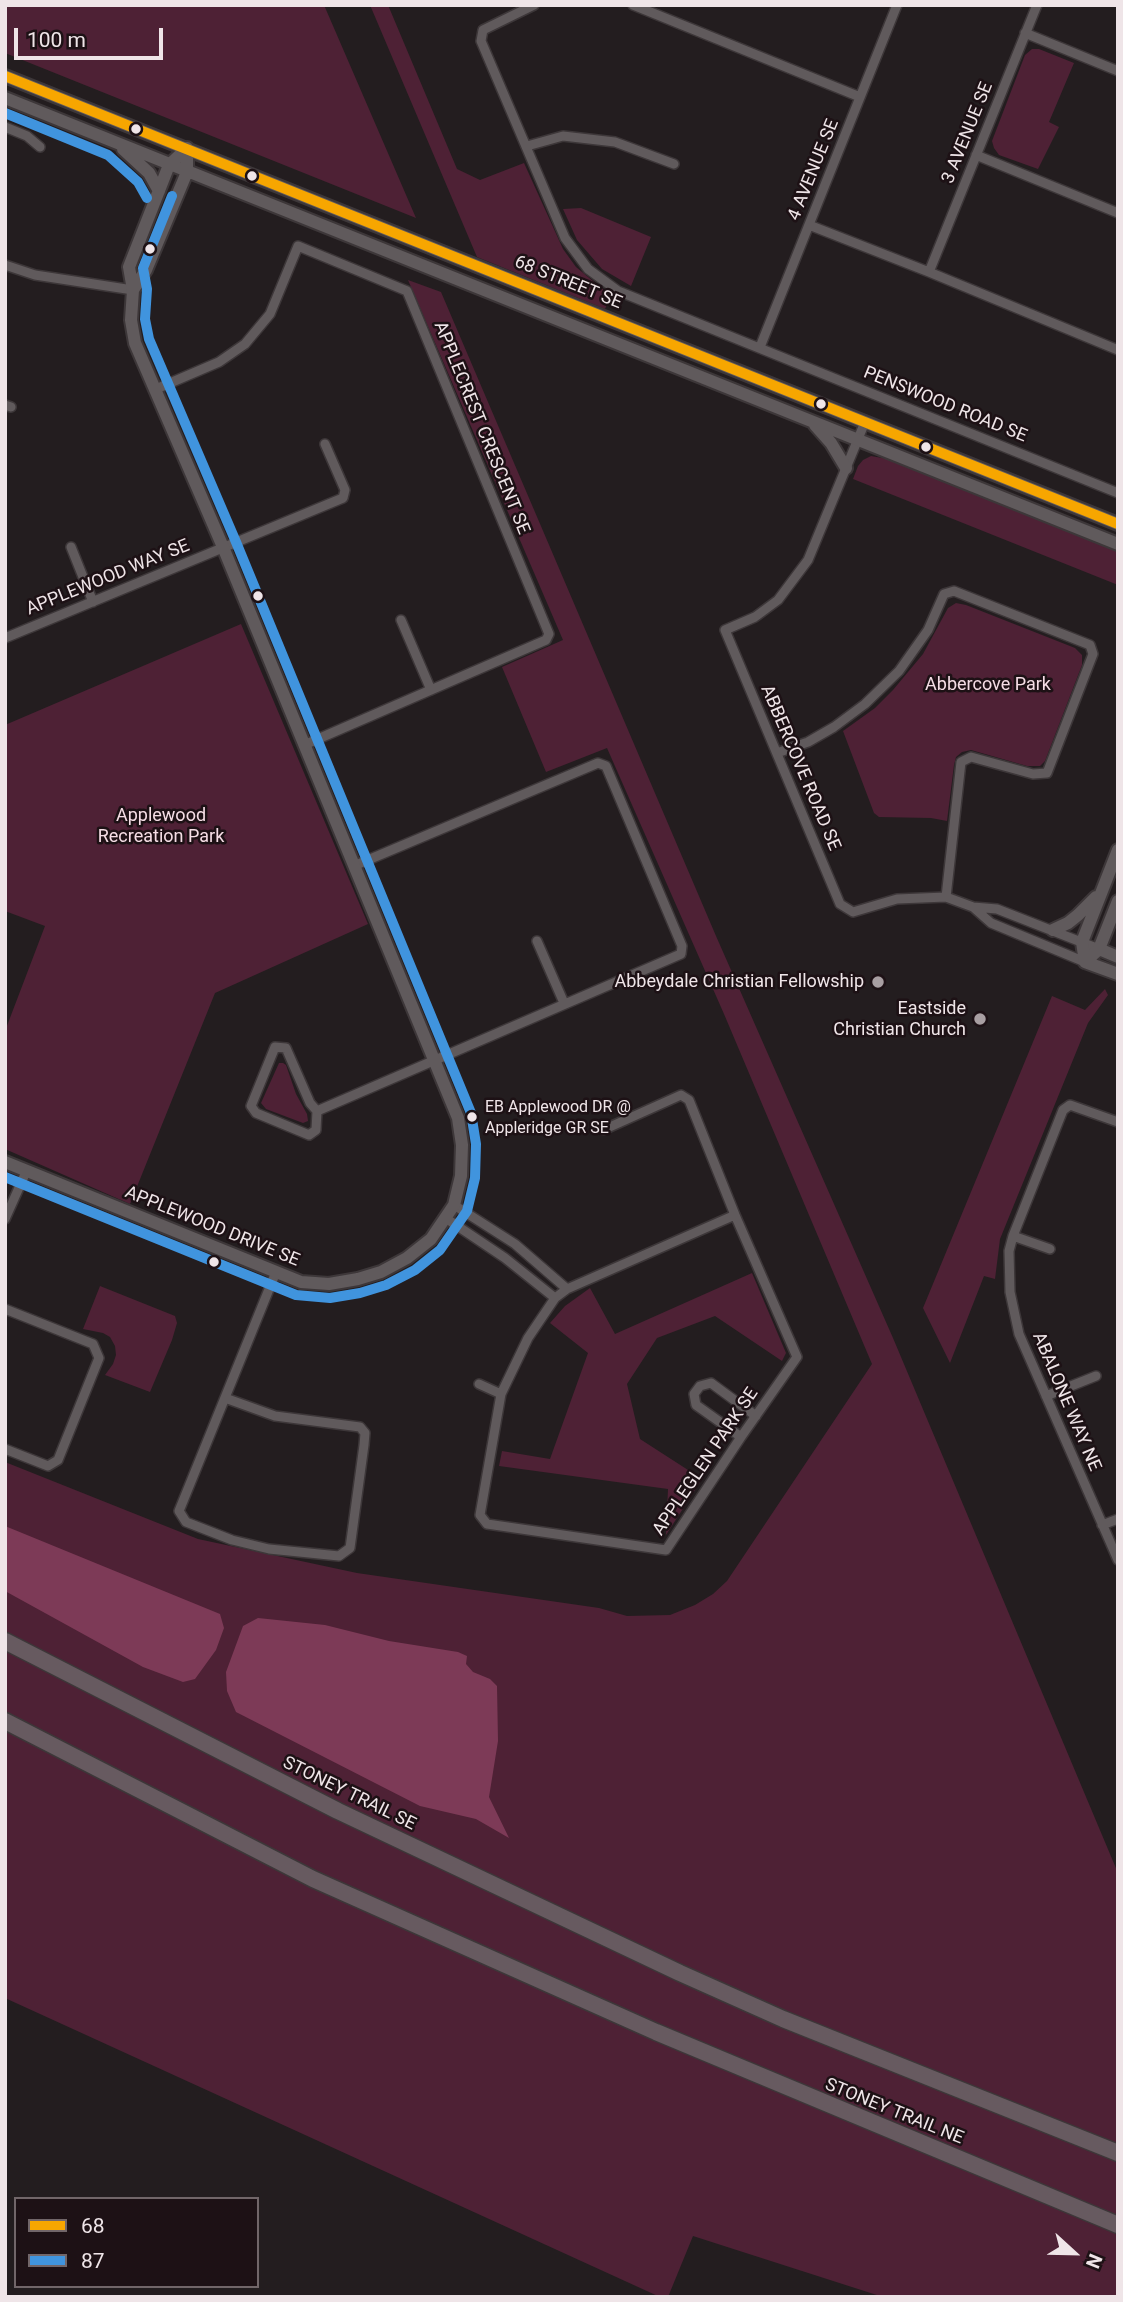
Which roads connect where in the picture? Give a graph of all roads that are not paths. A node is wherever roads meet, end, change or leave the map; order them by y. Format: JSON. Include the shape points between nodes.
{"nodes":[{"id":1,"x":534,"y":5,"type":"edge"},
{"id":2,"x":633,"y":5,"type":"edge"},
{"id":3,"x":897,"y":5,"type":"edge"},
{"id":4,"x":1037,"y":5,"type":"edge"},
{"id":5,"x":1025,"y":33,"type":"junction"},
{"id":6,"x":1118,"y":71,"type":"edge"},
{"id":7,"x":5,"y":76,"type":"edge"},
{"id":8,"x":860,"y":97,"type":"junction"},
{"id":9,"x":5,"y":98,"type":"edge"},
{"id":10,"x":5,"y":127,"type":"edge"},
{"id":11,"x":116,"y":143,"type":"junction"},
{"id":12,"x":527,"y":146,"type":"junction"},
{"id":13,"x":40,"y":147,"type":"dead end"},
{"id":14,"x":187,"y":149,"type":"junction"},
{"id":15,"x":976,"y":155,"type":"junction"},
{"id":16,"x":674,"y":164,"type":"dead end"},
{"id":17,"x":169,"y":165,"type":"junction"},
{"id":18,"x":187,"y":172,"type":"junction"},
{"id":19,"x":159,"y":191,"type":"junction"},
{"id":20,"x":1118,"y":213,"type":"edge"},
{"id":21,"x":809,"y":225,"type":"junction"},
{"id":22,"x":5,"y":265,"type":"edge"},
{"id":23,"x":929,"y":272,"type":"junction"},
{"id":24,"x":133,"y":290,"type":"junction"},
{"id":25,"x":760,"y":347,"type":"junction"},
{"id":26,"x":1118,"y":350,"type":"edge"},
{"id":27,"x":156,"y":389,"type":"junction"},
{"id":28,"x":812,"y":422,"type":"junction"},
{"id":29,"x":865,"y":422,"type":"junction"},
{"id":30,"x":857,"y":440,"type":"junction"},
{"id":31,"x":325,"y":444,"type":"dead end"},
{"id":32,"x":846,"y":468,"type":"junction"},
{"id":33,"x":1118,"y":493,"type":"edge"},
{"id":34,"x":1118,"y":524,"type":"edge"},
{"id":35,"x":1118,"y":544,"type":"edge"},
{"id":36,"x":71,"y":547,"type":"dead end"},
{"id":37,"x":223,"y":547,"type":"junction"},
{"id":38,"x":93,"y":602,"type":"junction"},
{"id":39,"x":401,"y":620,"type":"dead end"},
{"id":40,"x":5,"y":639,"type":"edge"},
{"id":41,"x":431,"y":690,"type":"junction"},
{"id":42,"x":304,"y":745,"type":"junction"},
{"id":43,"x":776,"y":753,"type":"junction"},
{"id":44,"x":1118,"y":850,"type":"edge"},
{"id":45,"x":356,"y":865,"type":"junction"},
{"id":46,"x":1102,"y":888,"type":"junction"},
{"id":47,"x":946,"y":897,"type":"junction"},
{"id":48,"x":1118,"y":901,"type":"edge"},
{"id":49,"x":973,"y":907,"type":"junction"},
{"id":50,"x":1053,"y":930,"type":"junction"},
{"id":51,"x":537,"y":941,"type":"dead end"},
{"id":52,"x":1082,"y":942,"type":"junction"},
{"id":53,"x":1099,"y":949,"type":"junction"},
{"id":54,"x":1118,"y":957,"type":"edge"},
{"id":55,"x":1085,"y":961,"type":"junction"},
{"id":56,"x":1118,"y":974,"type":"edge"},
{"id":57,"x":565,"y":1003,"type":"junction"},
{"id":58,"x":434,"y":1059,"type":"junction"},
{"id":59,"x":317,"y":1111,"type":"junction"},
{"id":60,"x":1118,"y":1122,"type":"edge"},
{"id":61,"x":603,"y":1130,"type":"dead end"},
{"id":62,"x":5,"y":1162,"type":"edge"},
{"id":63,"x":26,"y":1172,"type":"junction"},
{"id":64,"x":454,"y":1205,"type":"junction"},
{"id":65,"x":735,"y":1215,"type":"junction"},
{"id":66,"x":5,"y":1219,"type":"edge"},
{"id":67,"x":447,"y":1219,"type":"junction"},
{"id":68,"x":1013,"y":1236,"type":"junction"},
{"id":69,"x":515,"y":1244,"type":"junction"},
{"id":70,"x":1050,"y":1249,"type":"dead end"},
{"id":71,"x":505,"y":1258,"type":"junction"},
{"id":72,"x":276,"y":1272,"type":"junction"},
{"id":73,"x":566,"y":1289,"type":"junction"},
{"id":74,"x":555,"y":1298,"type":"junction"},
{"id":75,"x":5,"y":1309,"type":"edge"},
{"id":76,"x":1096,"y":1376,"type":"dead end"},
{"id":77,"x":479,"y":1384,"type":"dead end"},
{"id":78,"x":501,"y":1394,"type":"junction"},
{"id":79,"x":1046,"y":1396,"type":"junction"},
{"id":80,"x":225,"y":1398,"type":"junction"},
{"id":81,"x":756,"y":1416,"type":"junction"},
{"id":82,"x":741,"y":1437,"type":"junction"},
{"id":83,"x":5,"y":1449,"type":"edge"},
{"id":84,"x":1118,"y":1519,"type":"edge"},
{"id":85,"x":1102,"y":1525,"type":"junction"},
{"id":86,"x":1118,"y":1560,"type":"edge"},
{"id":87,"x":5,"y":1641,"type":"edge"},
{"id":88,"x":5,"y":1721,"type":"edge"},
{"id":89,"x":1118,"y":2153,"type":"edge"},
{"id":90,"x":1118,"y":2225,"type":"edge"}],
"edges":[{"from":1,"to":12,"type":"street","name":"PENSWOOD ROAD SE","via":[[483,30],[481,41]]},
{"from":2,"to":8,"type":"street"},
{"from":3,"to":8,"type":"street","name":"4 AVENUE SE"},
{"from":4,"to":5,"type":"street","name":"3 AVENUE SE"},
{"from":5,"to":6,"type":"street"},
{"from":5,"to":15,"type":"street","name":"3 AVENUE SE"},
{"from":7,"to":14,"type":"main road","name":"68 STREET SE"},
{"from":8,"to":21,"type":"street","name":"4 AVENUE SE"},
{"from":9,"to":11,"type":"main road"},
{"from":10,"to":13,"type":"street"},
{"from":11,"to":17,"type":"main road"},
{"from":11,"to":19,"type":"main road","via":[[149,173]]},
{"from":12,"to":16,"type":"street","via":[[563,136],[615,142]]},
{"from":12,"to":25,"type":"street","name":"PENSWOOD ROAD SE","via":[[565,238],[588,269],[618,291]]},
{"from":14,"to":17,"type":"main road","name":"APPLEWOOD DRIVE SE"},
{"from":14,"to":18,"type":"main road","name":"APPLEWOOD DRIVE SE"},
{"from":14,"to":29,"type":"main road","name":"68 STREET SE"},
{"from":15,"to":20,"type":"street"},
{"from":15,"to":23,"type":"street","name":"3 AVENUE SE"},
{"from":17,"to":18,"type":"main road"},
{"from":17,"to":19,"type":"main road","name":"APPLEWOOD DRIVE SE"},
{"from":18,"to":24,"type":"main road","name":"APPLEWOOD DRIVE SE"},
{"from":18,"to":28,"type":"main road"},
{"from":19,"to":24,"type":"main road","name":"APPLEWOOD DRIVE SE","via":[[129,267]]},
{"from":21,"to":23,"type":"street"},
{"from":21,"to":25,"type":"street","name":"4 AVENUE SE"},
{"from":22,"to":24,"type":"street","via":[[35,275]]},
{"from":23,"to":26,"type":"street"},
{"from":24,"to":27,"type":"main road","name":"APPLEWOOD DRIVE SE","via":[[135,343]]},
{"from":25,"to":33,"type":"street","name":"PENSWOOD ROAD SE"},
{"from":27,"to":37,"type":"main road","name":"APPLEWOOD DRIVE SE"},
{"from":27,"to":41,"type":"street","name":"APPLECREST CRESCENT SE","via":[[219,362],[246,344],[270,314],[298,246],[407,291],[549,634],[547,640]]},
{"from":28,"to":30,"type":"main road"},
{"from":28,"to":32,"type":"main road"},
{"from":29,"to":30,"type":"street"},
{"from":29,"to":34,"type":"main road","name":"68 STREET SE"},
{"from":30,"to":32,"type":"street"},
{"from":30,"to":35,"type":"main road"},
{"from":31,"to":37,"type":"street","name":"APPLEWOOD WAY SE","via":[[345,491],[343,498]]},
{"from":32,"to":43,"type":"street","name":"ABBERCOVE ROAD SE","via":[[808,560],[791,584],[755,617],[725,631]]},
{"from":36,"to":38,"type":"street"},
{"from":37,"to":38,"type":"street","name":"APPLEWOOD WAY SE"},
{"from":37,"to":42,"type":"main road","name":"APPLEWOOD DRIVE SE"},
{"from":38,"to":40,"type":"street","name":"APPLEWOOD WAY SE"},
{"from":39,"to":41,"type":"street"},
{"from":41,"to":42,"type":"street","name":"APPLECREST CRESCENT SE"},
{"from":42,"to":45,"type":"main road","name":"APPLEWOOD DRIVE SE"},
{"from":43,"to":47,"type":"street","name":"ABBERCOVE ROAD SE","via":[[840,904],[853,912],[897,899]]},
{"from":43,"to":47,"type":"street","via":[[808,742],[865,704],[899,671],[928,630],[944,594],[954,591],[1090,645],[1093,654],[1047,773],[1033,774],[971,757],[961,762]]},
{"from":44,"to":46,"type":"main road"},
{"from":45,"to":57,"type":"street","via":[[598,763],[606,766],[682,946],[681,954]]},
{"from":45,"to":58,"type":"main road","name":"APPLEWOOD DRIVE SE"},
{"from":46,"to":50,"type":"main road","via":[[1086,909]]},
{"from":46,"to":52,"type":"main road"},
{"from":47,"to":49,"type":"street"},
{"from":48,"to":53,"type":"main road"},
{"from":49,"to":50,"type":"street","via":[[997,909]]},
{"from":49,"to":55,"type":"street","via":[[991,923]]},
{"from":50,"to":52,"type":"street"},
{"from":51,"to":57,"type":"street"},
{"from":52,"to":53,"type":"street"},
{"from":52,"to":55,"type":"main road"},
{"from":53,"to":54,"type":"main road"},
{"from":53,"to":55,"type":"main road"},
{"from":55,"to":56,"type":"main road"},
{"from":57,"to":58,"type":"street"},
{"from":58,"to":59,"type":"street"},
{"from":58,"to":64,"type":"main road","name":"APPLEWOOD DRIVE SE","via":[[458,1118],[462,1145]]},
{"from":59,"to":59,"type":"street","via":[[316,1130],[309,1135],[256,1113],[251,1106],[275,1047],[286,1048]]},
{"from":60,"to":68,"type":"street","name":"ABALONE WAY NE","via":[[1070,1105],[1063,1110]]},
{"from":61,"to":65,"type":"street","via":[[681,1095],[689,1100]]},
{"from":62,"to":63,"type":"main road","name":"APPLEWOOD DRIVE SE"},
{"from":63,"to":66,"type":"street"},
{"from":63,"to":72,"type":"main road","name":"APPLEWOOD DRIVE SE"},
{"from":64,"to":67,"type":"main road","name":"APPLEWOOD DRIVE SE"},
{"from":64,"to":69,"type":"street"},
{"from":65,"to":73,"type":"street","name":"APPLEGLEN PARK SE"},
{"from":65,"to":81,"type":"street","name":"APPLEGLEN PARK SE","via":[[797,1357]]},
{"from":67,"to":71,"type":"street"},
{"from":67,"to":72,"type":"main road","name":"APPLEWOOD DRIVE SE","via":[[407,1258],[358,1279],[301,1282]]},
{"from":68,"to":70,"type":"street"},
{"from":68,"to":79,"type":"street","name":"ABALONE WAY NE","via":[[1010,1292],[1019,1334]]},
{"from":69,"to":71,"type":"street"},
{"from":69,"to":73,"type":"street"},
{"from":71,"to":74,"type":"street"},
{"from":72,"to":80,"type":"street"},
{"from":73,"to":74,"type":"street","name":"APPLEGLEN PARK SE"},
{"from":74,"to":78,"type":"street","name":"APPLEGLEN PARK SE","via":[[528,1338]]},
{"from":75,"to":83,"type":"street","via":[[93,1344],[99,1358],[58,1460],[48,1466]]},
{"from":76,"to":79,"type":"street"},
{"from":77,"to":78,"type":"street"},
{"from":78,"to":82,"type":"street","name":"APPLEGLEN PARK SE","via":[[480,1515],[487,1524],[666,1550]]},
{"from":79,"to":85,"type":"street","name":"ABALONE WAY NE"},
{"from":80,"to":80,"type":"street","via":[[179,1511],[186,1522],[269,1549],[339,1556],[349,1548],[365,1433],[360,1427],[275,1416]]},
{"from":81,"to":82,"type":"street","name":"APPLEGLEN PARK SE"},
{"from":81,"to":82,"type":"street","via":[[711,1383],[694,1394],[696,1405]]},
{"from":84,"to":85,"type":"street"},
{"from":85,"to":86,"type":"street","name":"ABALONE WAY NE"},
{"from":87,"to":89,"type":"highway","name":"STONEY TRAIL SE","via":[[338,1811],[680,1973]]},
{"from":88,"to":90,"type":"highway","name":"STONEY TRAIL NE","via":[[313,1879],[656,2032]]}]}
